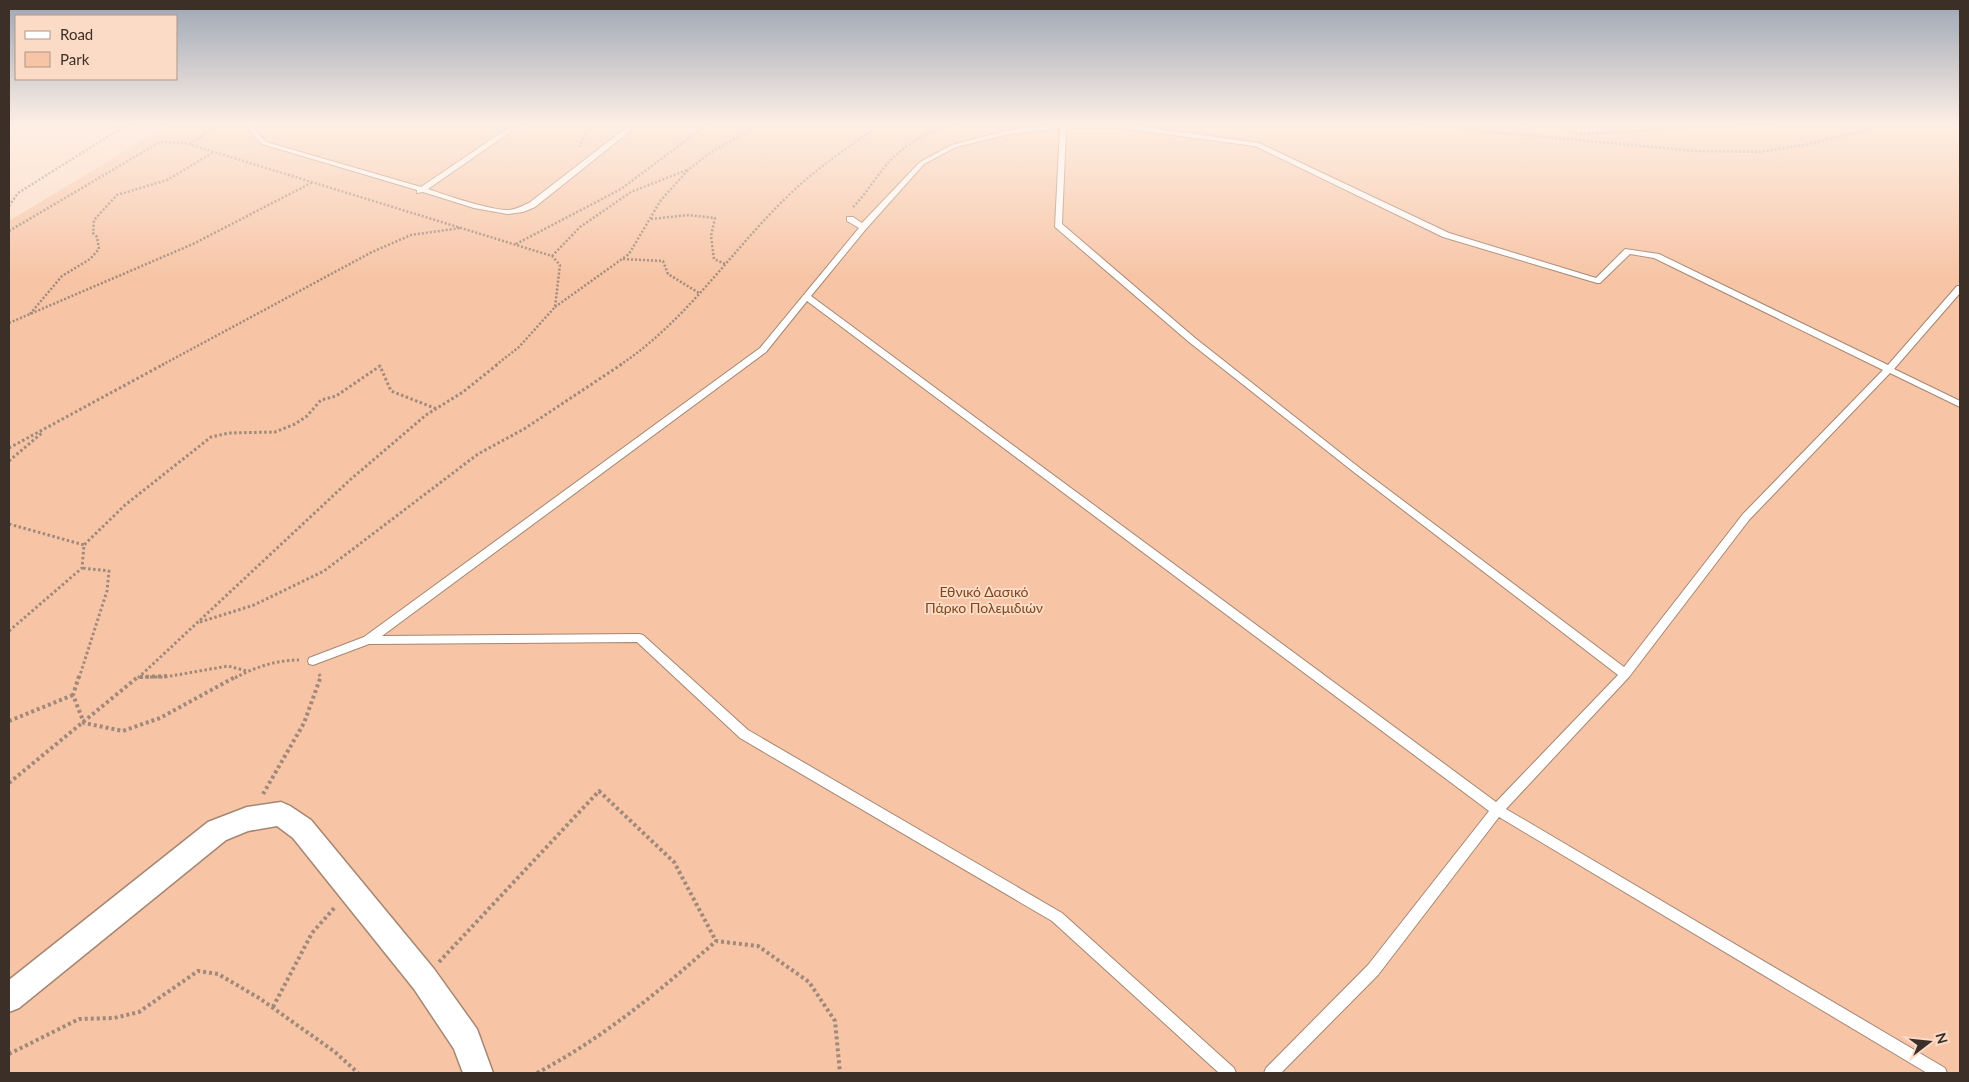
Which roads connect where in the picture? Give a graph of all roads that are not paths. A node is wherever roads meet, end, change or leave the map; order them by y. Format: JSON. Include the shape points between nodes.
{"nodes":[{"id":1,"x":369,"y":174,"type":"edge"},
{"id":2,"x":443,"y":174,"type":"edge"},
{"id":3,"x":571,"y":174,"type":"edge"},
{"id":4,"x":911,"y":174,"type":"edge"},
{"id":5,"x":1061,"y":174,"type":"edge"},
{"id":6,"x":1320,"y":174,"type":"edge"},
{"id":7,"x":420,"y":190,"type":"junction"},
{"id":8,"x":850,"y":219,"type":"road end"},
{"id":9,"x":863,"y":227,"type":"junction"},
{"id":10,"x":1960,"y":288,"type":"edge"},
{"id":11,"x":806,"y":297,"type":"junction"},
{"id":12,"x":1890,"y":368,"type":"junction"},
{"id":13,"x":1960,"y":404,"type":"edge"},
{"id":14,"x":368,"y":640,"type":"junction"},
{"id":15,"x":313,"y":661,"type":"road end"},
{"id":16,"x":1625,"y":674,"type":"junction"},
{"id":17,"x":1497,"y":810,"type":"junction"},
{"id":18,"x":9,"y":998,"type":"edge"},
{"id":19,"x":478,"y":1073,"type":"edge"},
{"id":20,"x":1229,"y":1073,"type":"edge"},
{"id":21,"x":1271,"y":1073,"type":"edge"},
{"id":22,"x":1940,"y":1073,"type":"edge"}],
"edges":[{"from":1,"to":7,"type":"lane"},
{"from":2,"to":7,"type":"lane"},
{"from":3,"to":7,"type":"lane","via":[[532,205],[507,212]]},
{"from":4,"to":9,"type":"lane"},
{"from":5,"to":16,"type":"lane","via":[[1058,225],[1207,352]]},
{"from":6,"to":12,"type":"lane","via":[[1446,235],[1597,281],[1628,251],[1656,256]]},
{"from":8,"to":9,"type":"lane"},
{"from":9,"to":11,"type":"lane"},
{"from":10,"to":12,"type":"lane"},
{"from":11,"to":14,"type":"lane","via":[[763,350]]},
{"from":11,"to":17,"type":"lane"},
{"from":12,"to":13,"type":"lane"},
{"from":12,"to":16,"type":"lane","via":[[1746,517]]},
{"from":14,"to":15,"type":"lane"},
{"from":14,"to":20,"type":"lane","via":[[639,638],[744,734],[1057,917]]},
{"from":16,"to":17,"type":"lane"},
{"from":17,"to":21,"type":"lane","via":[[1373,970]]},
{"from":17,"to":22,"type":"lane"},
{"from":18,"to":19,"type":"street","via":[[217,831],[248,819],[281,814],[302,829],[424,979],[466,1040]]}]}
